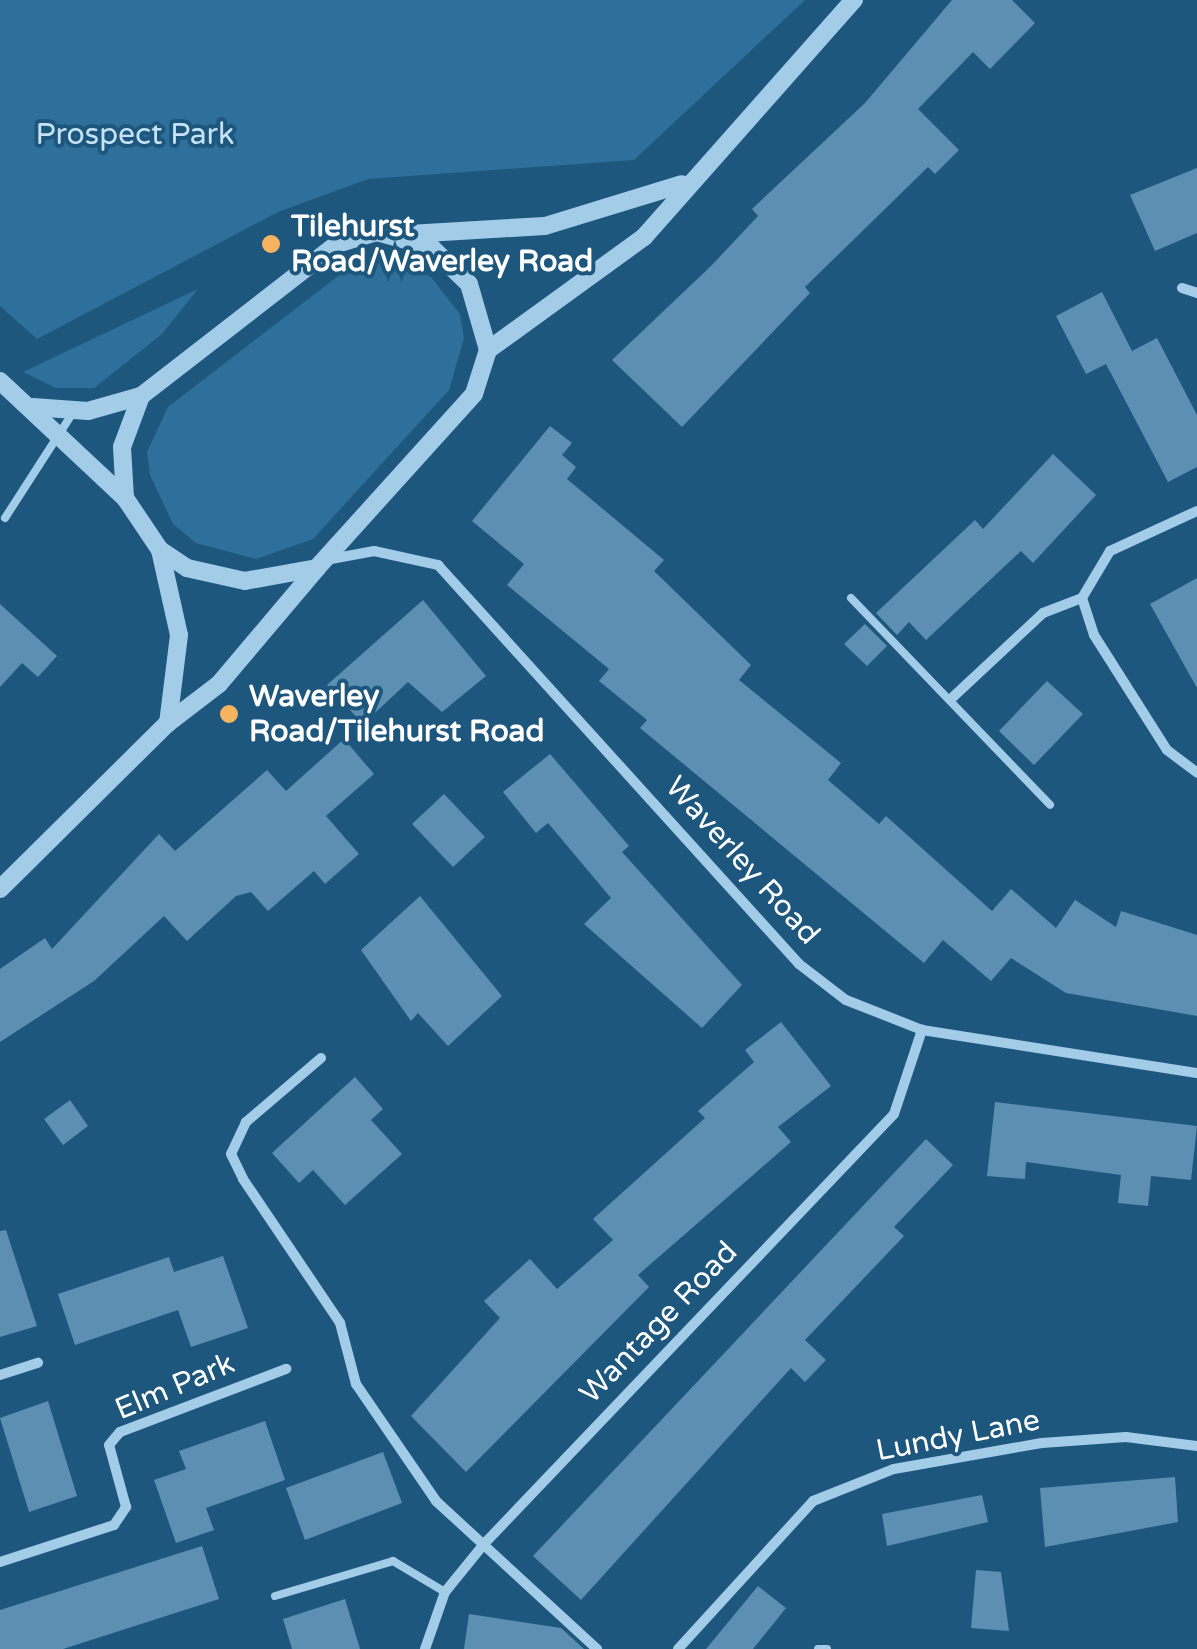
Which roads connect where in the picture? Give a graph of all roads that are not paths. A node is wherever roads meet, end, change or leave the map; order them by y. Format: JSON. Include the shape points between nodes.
{"nodes":[{"id":1,"x":854,"y":0,"type":"edge"},
{"id":2,"x":682,"y":184,"type":"junction"},
{"id":3,"x":406,"y":234,"type":"junction"},
{"id":4,"x":1182,"y":288,"type":"dead end"},
{"id":5,"x":1197,"y":293,"type":"edge"},
{"id":6,"x":488,"y":350,"type":"junction"},
{"id":7,"x":0,"y":381,"type":"edge"},
{"id":8,"x":141,"y":396,"type":"junction"},
{"id":9,"x":33,"y":406,"type":"junction"},
{"id":10,"x":75,"y":410,"type":"junction"},
{"id":11,"x":56,"y":436,"type":"junction"},
{"id":12,"x":125,"y":498,"type":"junction"},
{"id":13,"x":1197,"y":511,"type":"edge"},
{"id":14,"x":5,"y":518,"type":"dead end"},
{"id":15,"x":160,"y":550,"type":"junction"},
{"id":16,"x":324,"y":563,"type":"junction"},
{"id":17,"x":851,"y":598,"type":"dead end"},
{"id":18,"x":1082,"y":598,"type":"junction"},
{"id":19,"x":952,"y":697,"type":"junction"},
{"id":20,"x":168,"y":722,"type":"junction"},
{"id":21,"x":1197,"y":774,"type":"edge"},
{"id":22,"x":1050,"y":805,"type":"dead end"},
{"id":23,"x":0,"y":889,"type":"edge"},
{"id":24,"x":922,"y":1030,"type":"junction"},
{"id":25,"x":320,"y":1058,"type":"dead end"},
{"id":26,"x":1197,"y":1073,"type":"edge"},
{"id":27,"x":38,"y":1363,"type":"dead end"},
{"id":28,"x":286,"y":1369,"type":"dead end"},
{"id":29,"x":0,"y":1375,"type":"edge"},
{"id":30,"x":1197,"y":1446,"type":"edge"},
{"id":31,"x":484,"y":1544,"type":"junction"},
{"id":32,"x":0,"y":1562,"type":"edge"},
{"id":33,"x":445,"y":1592,"type":"junction"},
{"id":34,"x":275,"y":1596,"type":"dead end"},
{"id":35,"x":425,"y":1649,"type":"edge"},
{"id":36,"x":597,"y":1649,"type":"edge"},
{"id":37,"x":678,"y":1649,"type":"edge"},
{"id":38,"x":818,"y":1649,"type":"edge"},
{"id":39,"x":828,"y":1649,"type":"edge"}],
"edges":[{"from":1,"to":2,"type":"street"},
{"from":2,"to":3,"type":"street","via":[[546,226]]},
{"from":2,"to":6,"type":"street","via":[[644,237]]},
{"from":3,"to":6,"type":"street","via":[[469,284]]},
{"from":3,"to":8,"type":"street","via":[[336,244]]},
{"from":4,"to":5,"type":"street"},
{"from":6,"to":16,"type":"street","via":[[474,394]]},
{"from":7,"to":9,"type":"street"},
{"from":8,"to":10,"type":"street"},
{"from":8,"to":12,"type":"street","via":[[122,447]]},
{"from":9,"to":10,"type":"street"},
{"from":9,"to":11,"type":"street"},
{"from":10,"to":11,"type":"lane"},
{"from":11,"to":12,"type":"street"},
{"from":11,"to":14,"type":"lane"},
{"from":12,"to":15,"type":"street"},
{"from":13,"to":18,"type":"street","via":[[1110,550]]},
{"from":15,"to":16,"type":"street","via":[[216,580]]},
{"from":15,"to":20,"type":"street","via":[[179,634]]},
{"from":16,"to":20,"type":"street","via":[[219,684]]},
{"from":16,"to":24,"type":"street","name":"Waverley Road","via":[[374,551],[438,565],[800,964],[846,1000]]},
{"from":17,"to":19,"type":"lane"},
{"from":18,"to":19,"type":"street","via":[[1043,613]]},
{"from":18,"to":21,"type":"street","via":[[1094,634],[1167,750]]},
{"from":19,"to":22,"type":"lane"},
{"from":20,"to":23,"type":"street"},
{"from":24,"to":26,"type":"street","name":"Waverley Road"},
{"from":24,"to":31,"type":"street","name":"Wantage Road","via":[[894,1114]]},
{"from":25,"to":31,"type":"street","via":[[246,1122],[231,1154],[340,1323],[356,1384],[436,1501]]},
{"from":27,"to":29,"type":"street"},
{"from":28,"to":32,"type":"street","name":"Elm Park","via":[[120,1432],[109,1444],[126,1507],[114,1525]]},
{"from":30,"to":37,"type":"street","name":"Lundy Lane","via":[[1126,1437],[891,1464],[813,1501]]},
{"from":31,"to":33,"type":"street","name":"Wantage Road"},
{"from":31,"to":36,"type":"street"},
{"from":33,"to":34,"type":"lane","via":[[393,1561]]},
{"from":33,"to":35,"type":"street","name":"Wantage Road"},
{"from":38,"to":39,"type":"lane"}]}
